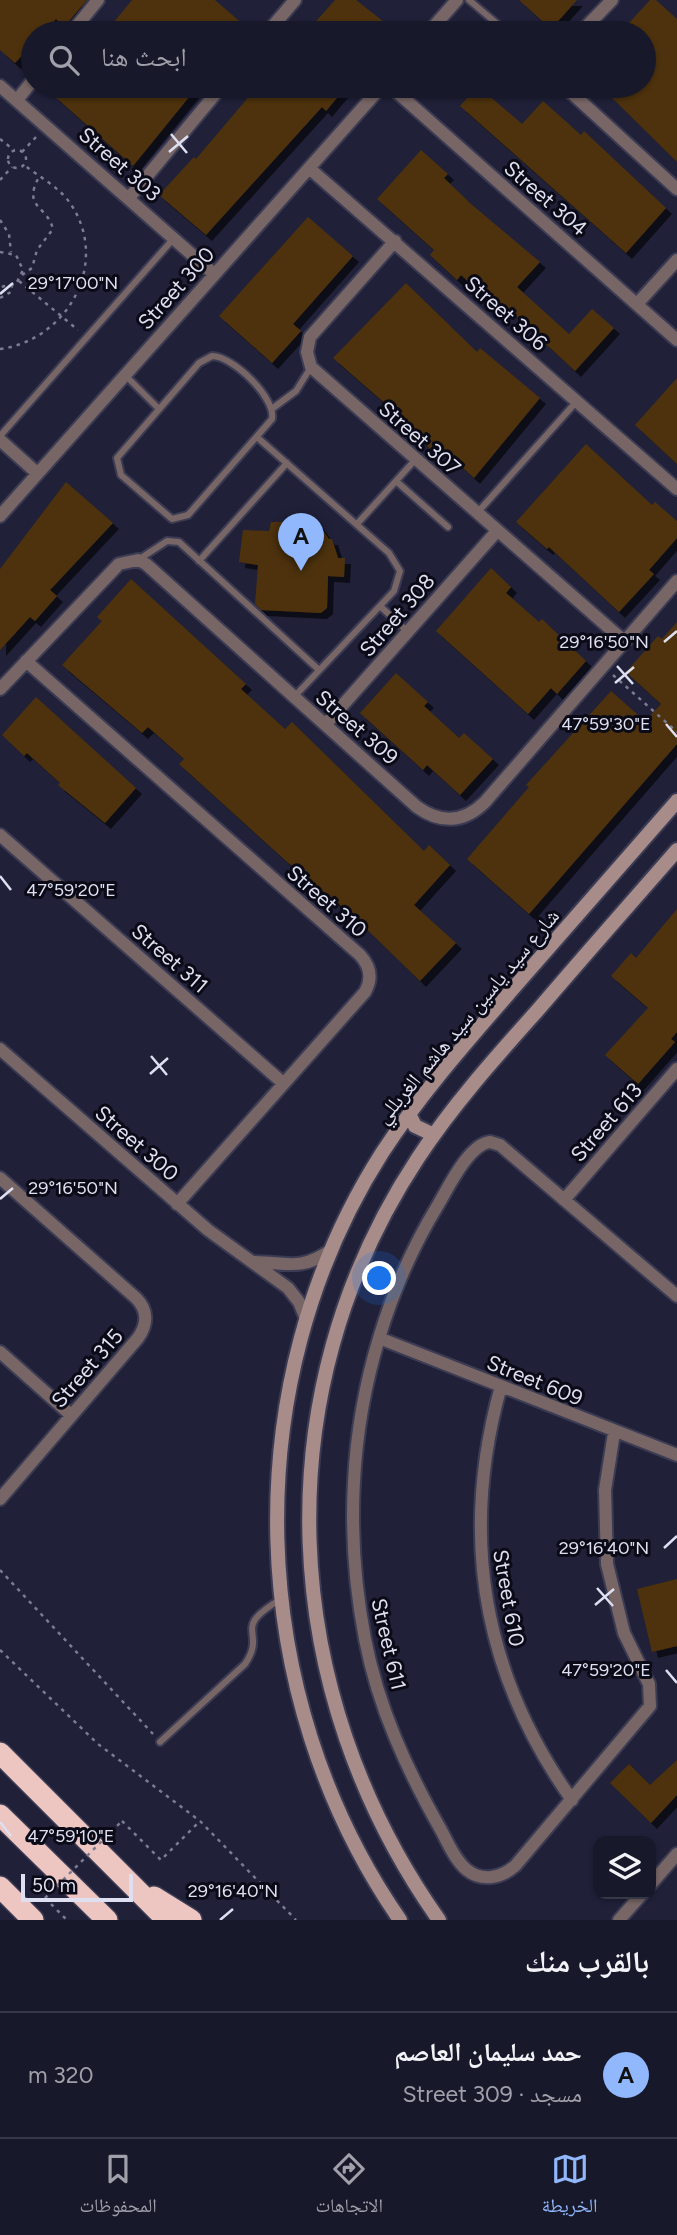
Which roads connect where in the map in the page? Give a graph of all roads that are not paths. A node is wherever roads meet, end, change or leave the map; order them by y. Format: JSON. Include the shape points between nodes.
{"nodes":[{"id":1,"x":99,"y":0,"type":"edge"},
{"id":2,"x":295,"y":0,"type":"edge"},
{"id":3,"x":457,"y":0,"type":"edge"},
{"id":4,"x":470,"y":0,"type":"edge"},
{"id":5,"x":612,"y":0,"type":"edge"},
{"id":6,"x":81,"y":21,"type":"edge"},
{"id":7,"x":277,"y":21,"type":"edge"},
{"id":8,"x":439,"y":21,"type":"edge"},
{"id":9,"x":494,"y":21,"type":"edge"},
{"id":10,"x":592,"y":21,"type":"edge"},
{"id":11,"x":0,"y":86,"type":"edge"},
{"id":12,"x":21,"y":95,"type":"edge"},
{"id":13,"x":212,"y":98,"type":"edge"},
{"id":14,"x":371,"y":98,"type":"edge"},
{"id":15,"x":404,"y":98,"type":"edge"},
{"id":16,"x":577,"y":98,"type":"edge"},
{"id":17,"x":17,"y":100,"type":"junction"},
{"id":18,"x":309,"y":168,"type":"junction"},
{"id":19,"x":677,"y":189,"type":"edge"},
{"id":20,"x":129,"y":198,"type":"junction"},
{"id":21,"x":174,"y":238,"type":"junction"},
{"id":22,"x":395,"y":242,"type":"junction"},
{"id":23,"x":677,"y":260,"type":"edge"},
{"id":24,"x":214,"y":274,"type":"junction"},
{"id":25,"x":637,"y":304,"type":"junction"},
{"id":26,"x":677,"y":340,"type":"edge"},
{"id":27,"x":311,"y":367,"type":"junction"},
{"id":28,"x":125,"y":374,"type":"junction"},
{"id":29,"x":577,"y":401,"type":"junction"},
{"id":30,"x":158,"y":408,"type":"junction"},
{"id":31,"x":273,"y":408,"type":"junction"},
{"id":32,"x":0,"y":438,"type":"edge"},
{"id":33,"x":258,"y":438,"type":"junction"},
{"id":34,"x":415,"y":460,"type":"junction"},
{"id":35,"x":287,"y":463,"type":"junction"},
{"id":36,"x":37,"y":473,"type":"junction"},
{"id":37,"x":396,"y":481,"type":"junction"},
{"id":38,"x":677,"y":489,"type":"edge"},
{"id":39,"x":477,"y":514,"type":"junction"},
{"id":40,"x":0,"y":516,"type":"edge"},
{"id":41,"x":357,"y":524,"type":"junction"},
{"id":42,"x":448,"y":527,"type":"dead end"},
{"id":43,"x":497,"y":531,"type":"junction"},
{"id":44,"x":138,"y":560,"type":"junction"},
{"id":45,"x":199,"y":561,"type":"junction"},
{"id":46,"x":677,"y":581,"type":"edge"},
{"id":47,"x":380,"y":606,"type":"junction"},
{"id":48,"x":408,"y":632,"type":"junction"},
{"id":49,"x":624,"y":641,"type":"junction"},
{"id":50,"x":26,"y":661,"type":"junction"},
{"id":51,"x":318,"y":669,"type":"junction"},
{"id":52,"x":0,"y":689,"type":"edge"},
{"id":53,"x":294,"y":697,"type":"junction"},
{"id":54,"x":326,"y":724,"type":"junction"},
{"id":55,"x":677,"y":801,"type":"edge"},
{"id":56,"x":0,"y":835,"type":"edge"},
{"id":57,"x":677,"y":850,"type":"edge"},
{"id":58,"x":0,"y":1049,"type":"edge"},
{"id":59,"x":677,"y":1069,"type":"edge"},
{"id":60,"x":283,"y":1083,"type":"junction"},
{"id":61,"x":409,"y":1114,"type":"junction"},
{"id":62,"x":434,"y":1135,"type":"junction"},
{"id":63,"x":0,"y":1178,"type":"edge"},
{"id":64,"x":564,"y":1200,"type":"junction"},
{"id":65,"x":177,"y":1203,"type":"junction"},
{"id":66,"x":331,"y":1250,"type":"junction"},
{"id":67,"x":251,"y":1262,"type":"junction"},
{"id":68,"x":676,"y":1294,"type":"edge"},
{"id":69,"x":306,"y":1319,"type":"junction"},
{"id":70,"x":379,"y":1338,"type":"junction"},
{"id":71,"x":0,"y":1352,"type":"edge"},
{"id":72,"x":500,"y":1386,"type":"junction"},
{"id":73,"x":71,"y":1415,"type":"junction"},
{"id":74,"x":614,"y":1433,"type":"junction"},
{"id":75,"x":677,"y":1455,"type":"edge"},
{"id":76,"x":0,"y":1499,"type":"edge"},
{"id":77,"x":281,"y":1599,"type":"junction"},
{"id":78,"x":160,"y":1742,"type":"road end"},
{"id":79,"x":0,"y":1753,"type":"edge"},
{"id":80,"x":572,"y":1800,"type":"junction"},
{"id":81,"x":0,"y":1815,"type":"edge"},
{"id":82,"x":676,"y":1858,"type":"edge"},
{"id":83,"x":656,"y":1879,"type":"edge"},
{"id":84,"x":132,"y":1885,"type":"junction"},
{"id":85,"x":0,"y":1887,"type":"edge"},
{"id":86,"x":638,"y":1899,"type":"edge"},
{"id":87,"x":33,"y":1920,"type":"edge"},
{"id":88,"x":107,"y":1920,"type":"edge"},
{"id":89,"x":167,"y":1920,"type":"edge"},
{"id":90,"x":191,"y":1920,"type":"edge"},
{"id":91,"x":400,"y":1920,"type":"edge"},
{"id":92,"x":439,"y":1920,"type":"edge"},
{"id":93,"x":619,"y":1920,"type":"edge"}],
"edges":[{"from":1,"to":6,"type":"street"},
{"from":2,"to":7,"type":"street"},
{"from":3,"to":8,"type":"street"},
{"from":4,"to":9,"type":"lane"},
{"from":5,"to":10,"type":"street"},
{"from":11,"to":17,"type":"street","name":"Street 303"},
{"from":12,"to":17,"type":"street"},
{"from":13,"to":20,"type":"street"},
{"from":14,"to":18,"type":"street","name":"Street 300"},
{"from":15,"to":25,"type":"street","name":"Street 304"},
{"from":16,"to":19,"type":"street"},
{"from":17,"to":20,"type":"street","name":"Street 303"},
{"from":18,"to":22,"type":"street","name":"Street 306"},
{"from":18,"to":24,"type":"street","name":"Street 300"},
{"from":20,"to":21,"type":"street","name":"Street 303"},
{"from":21,"to":24,"type":"street","name":"Street 303"},
{"from":21,"to":32,"type":"lane"},
{"from":22,"to":27,"type":"street","via":[[310,337]]},
{"from":22,"to":29,"type":"street","name":"Street 306"},
{"from":23,"to":25,"type":"street"},
{"from":24,"to":28,"type":"street","name":"Street 300"},
{"from":25,"to":26,"type":"street","name":"Street 304"},
{"from":27,"to":31,"type":"lane","via":[[296,391]]},
{"from":27,"to":34,"type":"street","name":"Street 307"},
{"from":28,"to":30,"type":"lane"},
{"from":28,"to":36,"type":"street","name":"Street 300"},
{"from":29,"to":38,"type":"street","name":"Street 306"},
{"from":29,"to":39,"type":"lane"},
{"from":30,"to":31,"type":"lane","via":[[203,360],[217,356],[259,388]]},
{"from":30,"to":33,"type":"lane","via":[[123,447],[117,464],[125,479],[173,519],[188,515]]},
{"from":31,"to":33,"type":"lane","via":[[270,424]]},
{"from":32,"to":36,"type":"street"},
{"from":33,"to":35,"type":"lane"},
{"from":34,"to":37,"type":"lane"},
{"from":34,"to":39,"type":"street","name":"Street 307"},
{"from":35,"to":41,"type":"lane"},
{"from":35,"to":45,"type":"lane"},
{"from":36,"to":40,"type":"street","name":"Street 300"},
{"from":37,"to":41,"type":"lane"},
{"from":37,"to":42,"type":"lane"},
{"from":39,"to":43,"type":"street","name":"Street 307"},
{"from":41,"to":47,"type":"lane","via":[[394,558],[400,571],[398,585]]},
{"from":43,"to":48,"type":"street","name":"Street 308"},
{"from":43,"to":49,"type":"street","name":"Street 307"},
{"from":44,"to":45,"type":"lane","via":[[173,541]]},
{"from":44,"to":50,"type":"street","via":[[119,564]]},
{"from":44,"to":53,"type":"street","name":"Street 309"},
{"from":45,"to":51,"type":"lane"},
{"from":46,"to":49,"type":"street","name":"Street 309"},
{"from":47,"to":48,"type":"lane"},
{"from":47,"to":51,"type":"lane"},
{"from":48,"to":54,"type":"street","name":"Street 308"},
{"from":49,"to":54,"type":"street","name":"Street 309","via":[[485,802],[460,819],[429,816]]},
{"from":50,"to":52,"type":"street"},
{"from":50,"to":60,"type":"street","name":"Street 310","via":[[365,960],[370,979],[365,992]]},
{"from":51,"to":53,"type":"lane"},
{"from":53,"to":54,"type":"street","name":"Street 309"},
{"from":55,"to":61,"type":"street","name":"شارع سيد ياسين سيد هاشم الغربللي"},
{"from":56,"to":60,"type":"street","name":"Street 311"},
{"from":57,"to":62,"type":"street"},
{"from":58,"to":65,"type":"street","name":"Street 300"},
{"from":59,"to":64,"type":"street","name":"Street 613"},
{"from":60,"to":65,"type":"street","name":"Street 310"},
{"from":61,"to":62,"type":"street","via":[[415,1126]]},
{"from":61,"to":66,"type":"street","name":"شارع سيد ياسين سيد هاشم الغربللي","via":[[363,1184]]},
{"from":62,"to":92,"type":"street","via":[[384,1215],[344,1307],[318,1410],[308,1523],[316,1627],[346,1743],[385,1835]]},
{"from":63,"to":73,"type":"street","name":"Street 315","via":[[136,1298],[145,1314],[142,1333]]},
{"from":64,"to":68,"type":"street","name":"Street 611"},
{"from":64,"to":70,"type":"street","name":"Street 611","via":[[500,1145],[479,1144],[420,1237]]},
{"from":65,"to":67,"type":"street","name":"Street 300"},
{"from":66,"to":67,"type":"street","via":[[294,1266]]},
{"from":66,"to":69,"type":"street","name":"شارع سيد ياسين سيد هاشم الغربللي"},
{"from":67,"to":69,"type":"street","name":"Street 300","via":[[288,1288]]},
{"from":69,"to":77,"type":"street","name":"شارع سيد ياسين سيد هاشم الغربللي","via":[[288,1393],[279,1462]]},
{"from":70,"to":72,"type":"street","name":"Street 609"},
{"from":70,"to":80,"type":"street","name":"Street 611","via":[[357,1444],[353,1547],[366,1643],[397,1744],[456,1856],[475,1875],[492,1877],[508,1872]]},
{"from":71,"to":73,"type":"street"},
{"from":72,"to":74,"type":"street","name":"Street 609"},
{"from":72,"to":80,"type":"street","name":"Street 610","via":[[481,1481],[484,1588],[495,1644],[514,1699]]},
{"from":73,"to":76,"type":"street","name":"Street 315"},
{"from":74,"to":75,"type":"street","name":"Street 609"},
{"from":74,"to":80,"type":"street","name":"Street 611","via":[[605,1490],[607,1564],[616,1609],[651,1698],[646,1713]]},
{"from":77,"to":78,"type":"lane","via":[[254,1618],[253,1647],[245,1664]]},
{"from":77,"to":91,"type":"street","name":"شارع سيد ياسين سيد هاشم الغربللي","via":[[296,1691],[315,1756],[352,1840]]},
{"from":79,"to":84,"type":"highway"},
{"from":81,"to":88,"type":"highway"},
{"from":82,"to":83,"type":"street"},
{"from":84,"to":89,"type":"highway"},
{"from":84,"to":90,"type":"highway"},
{"from":85,"to":87,"type":"highway"},
{"from":86,"to":93,"type":"street"}]}
